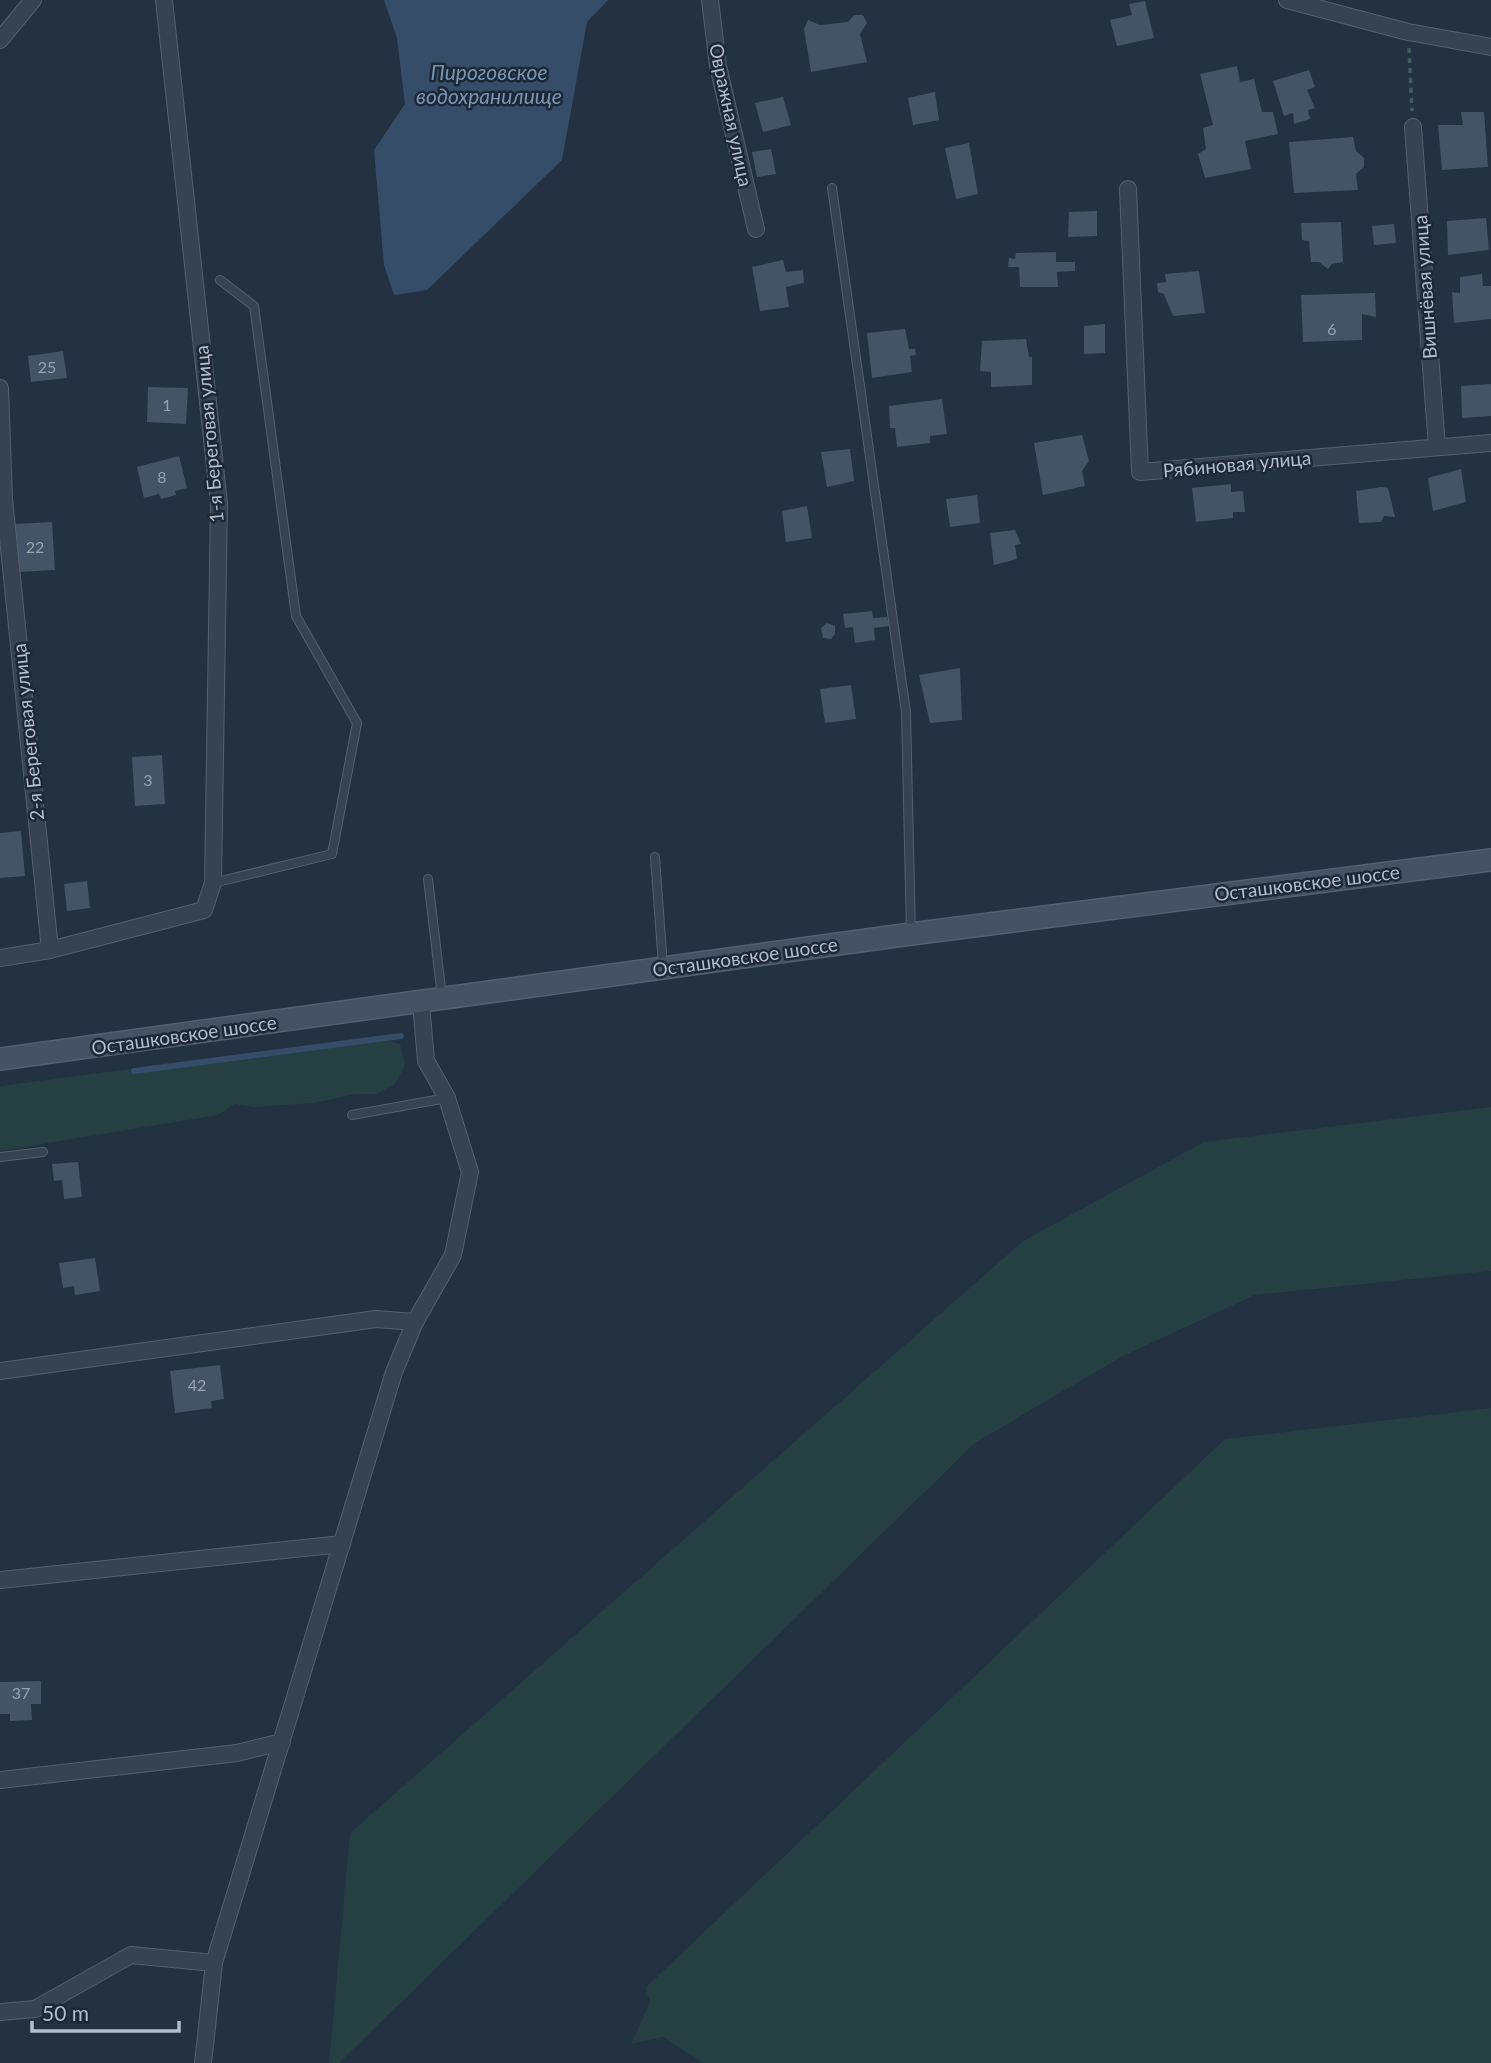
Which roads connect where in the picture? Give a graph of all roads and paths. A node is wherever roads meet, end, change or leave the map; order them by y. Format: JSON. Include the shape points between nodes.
{"nodes":[{"id":1,"x":33,"y":0,"type":"edge"},
{"id":2,"x":164,"y":0,"type":"edge"},
{"id":3,"x":710,"y":0,"type":"edge"},
{"id":4,"x":1287,"y":0,"type":"edge"},
{"id":5,"x":1408,"y":32,"type":"junction"},
{"id":6,"x":0,"y":40,"type":"edge"},
{"id":7,"x":1491,"y":47,"type":"edge"},
{"id":8,"x":1413,"y":127,"type":"joint"},
{"id":9,"x":832,"y":188,"type":"dead end"},
{"id":10,"x":1128,"y":189,"type":"dead end"},
{"id":11,"x":756,"y":229,"type":"dead end"},
{"id":12,"x":220,"y":280,"type":"dead end"},
{"id":13,"x":0,"y":388,"type":"edge"},
{"id":14,"x":1491,"y":443,"type":"edge"},
{"id":15,"x":1437,"y":447,"type":"junction"},
{"id":16,"x":655,"y":857,"type":"dead end"},
{"id":17,"x":1491,"y":860,"type":"edge"},
{"id":18,"x":428,"y":879,"type":"dead end"},
{"id":19,"x":213,"y":883,"type":"junction"},
{"id":20,"x":911,"y":934,"type":"junction"},
{"id":21,"x":50,"y":950,"type":"junction"},
{"id":22,"x":0,"y":958,"type":"edge"},
{"id":23,"x":664,"y":969,"type":"junction"},
{"id":24,"x":432,"y":1001,"type":"junction"},
{"id":25,"x":0,"y":1059,"type":"edge"},
{"id":26,"x":447,"y":1098,"type":"junction"},
{"id":27,"x":352,"y":1115,"type":"dead end"},
{"id":28,"x":43,"y":1152,"type":"dead end"},
{"id":29,"x":0,"y":1157,"type":"edge"},
{"id":30,"x":415,"y":1322,"type":"junction"},
{"id":31,"x":0,"y":1371,"type":"edge"},
{"id":32,"x":342,"y":1544,"type":"junction"},
{"id":33,"x":0,"y":1580,"type":"edge"},
{"id":34,"x":282,"y":1742,"type":"junction"},
{"id":35,"x":0,"y":1780,"type":"edge"},
{"id":36,"x":214,"y":1963,"type":"junction"},
{"id":37,"x":0,"y":2012,"type":"edge"},
{"id":38,"x":203,"y":2063,"type":"edge"}],
"edges":[{"from":1,"to":6,"type":"street"},
{"from":2,"to":19,"type":"street","name":"1-я Береговая улица","via":[[219,503]]},
{"from":3,"to":11,"type":"street","name":"Овражная улица","via":[[718,66]]},
{"from":4,"to":5,"type":"street"},
{"from":5,"to":7,"type":"street"},
{"from":5,"to":8,"type":"path"},
{"from":8,"to":15,"type":"street","name":"Вишнёвая улица"},
{"from":9,"to":20,"type":"lane","via":[[906,712]]},
{"from":10,"to":15,"type":"street","name":"Рябиновая улица","via":[[1140,472]]},
{"from":12,"to":19,"type":"lane","via":[[254,306],[296,617],[357,723],[332,853]]},
{"from":13,"to":21,"type":"street","name":"2-я Береговая улица","via":[[4,499]]},
{"from":14,"to":15,"type":"street","name":"Рябиновая улица"},
{"from":16,"to":23,"type":"lane"},
{"from":17,"to":20,"type":"main road","name":"Осташковское шоссе"},
{"from":18,"to":24,"type":"lane"},
{"from":19,"to":21,"type":"street","name":"1-я Береговая улица","via":[[204,910]]},
{"from":20,"to":23,"type":"main road","name":"Осташковское шоссе"},
{"from":21,"to":22,"type":"street"},
{"from":23,"to":24,"type":"main road","name":"Осташковское шоссе"},
{"from":24,"to":25,"type":"main road","name":"Осташковское шоссе"},
{"from":24,"to":26,"type":"street","via":[[426,1061]]},
{"from":26,"to":27,"type":"lane"},
{"from":26,"to":30,"type":"street","via":[[470,1172],[453,1255]]},
{"from":28,"to":29,"type":"lane"},
{"from":30,"to":31,"type":"street","via":[[376,1319]]},
{"from":30,"to":32,"type":"street","via":[[394,1372]]},
{"from":32,"to":33,"type":"street"},
{"from":32,"to":34,"type":"street"},
{"from":34,"to":35,"type":"street","via":[[237,1753]]},
{"from":34,"to":36,"type":"street"},
{"from":36,"to":37,"type":"street","via":[[131,1955],[34,2009]]},
{"from":36,"to":38,"type":"street"}]}
